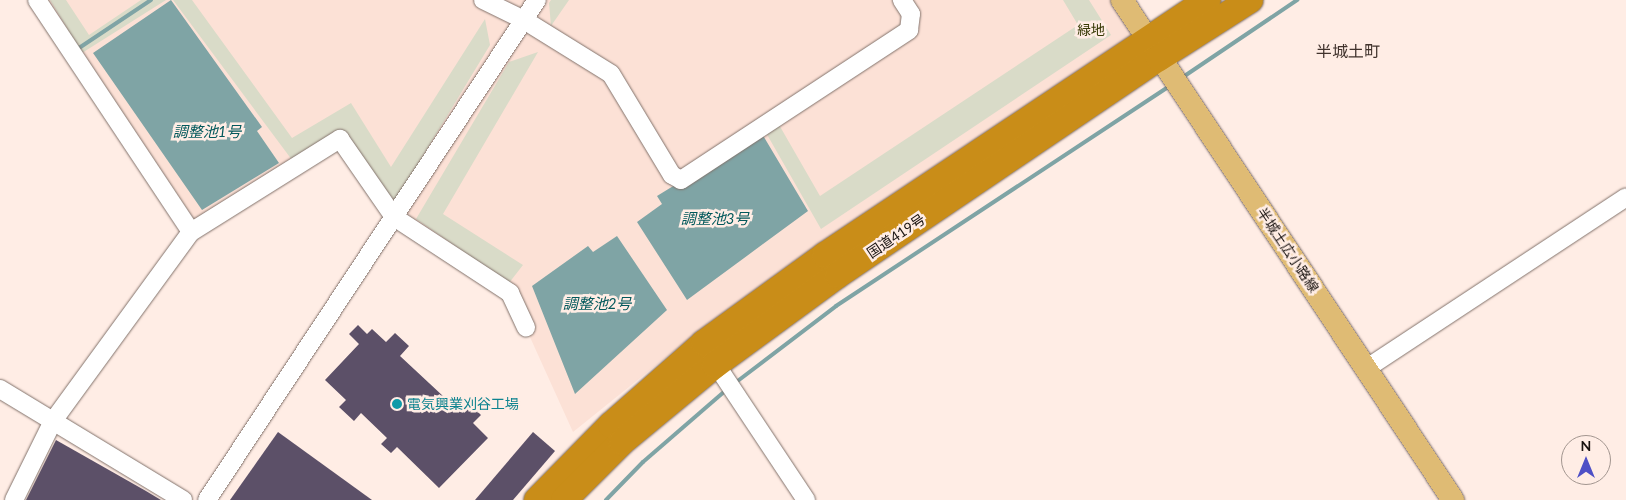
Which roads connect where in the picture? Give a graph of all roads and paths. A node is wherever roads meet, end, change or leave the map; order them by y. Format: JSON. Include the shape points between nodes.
{"nodes":[{"id":1,"x":37,"y":0,"type":"edge"},
{"id":2,"x":482,"y":0,"type":"edge"},
{"id":3,"x":537,"y":0,"type":"edge"},
{"id":4,"x":902,"y":0,"type":"edge"},
{"id":5,"x":1122,"y":0,"type":"edge"},
{"id":6,"x":1208,"y":0,"type":"edge"},
{"id":7,"x":1250,"y":0,"type":"edge"},
{"id":8,"x":524,"y":20,"type":"junction"},
{"id":9,"x":1165,"y":65,"type":"junction"},
{"id":10,"x":1626,"y":197,"type":"edge"},
{"id":11,"x":394,"y":217,"type":"junction"},
{"id":12,"x":191,"y":232,"type":"junction"},
{"id":13,"x":526,"y":328,"type":"dead end"},
{"id":14,"x":710,"y":354,"type":"junction"},
{"id":15,"x":1367,"y":368,"type":"junction"},
{"id":16,"x":0,"y":389,"type":"edge"},
{"id":17,"x":53,"y":422,"type":"junction"},
{"id":18,"x":14,"y":500,"type":"edge"},
{"id":19,"x":183,"y":500,"type":"edge"},
{"id":20,"x":207,"y":500,"type":"edge"},
{"id":21,"x":537,"y":500,"type":"edge"},
{"id":22,"x":564,"y":500,"type":"edge"},
{"id":23,"x":806,"y":500,"type":"edge"},
{"id":24,"x":1453,"y":500,"type":"edge"}],
"edges":[{"from":1,"to":12,"type":"street"},
{"from":2,"to":8,"type":"street"},
{"from":3,"to":8,"type":"street"},
{"from":4,"to":8,"type":"street","via":[[911,14],[909,30],[681,180],[672,175],[611,74]]},
{"from":5,"to":9,"type":"main road","name":"半城土広小路線"},
{"from":6,"to":9,"type":"highway","name":"国道419号"},
{"from":7,"to":9,"type":"highway","name":"国道419号"},
{"from":8,"to":11,"type":"street"},
{"from":9,"to":14,"type":"highway","name":"国道419号","via":[[825,255]]},
{"from":9,"to":15,"type":"main road","name":"半城土広小路線"},
{"from":10,"to":15,"type":"street"},
{"from":11,"to":12,"type":"street","via":[[340,139]]},
{"from":11,"to":13,"type":"street","via":[[510,293]]},
{"from":11,"to":20,"type":"street"},
{"from":12,"to":17,"type":"street"},
{"from":14,"to":21,"type":"highway","name":"国道419号","via":[[612,425]]},
{"from":14,"to":22,"type":"highway","name":"国道419号"},
{"from":14,"to":23,"type":"street"},
{"from":15,"to":24,"type":"main road","name":"半城土広小路線"},
{"from":16,"to":17,"type":"street"},
{"from":17,"to":18,"type":"street"},
{"from":17,"to":19,"type":"street"}]}
